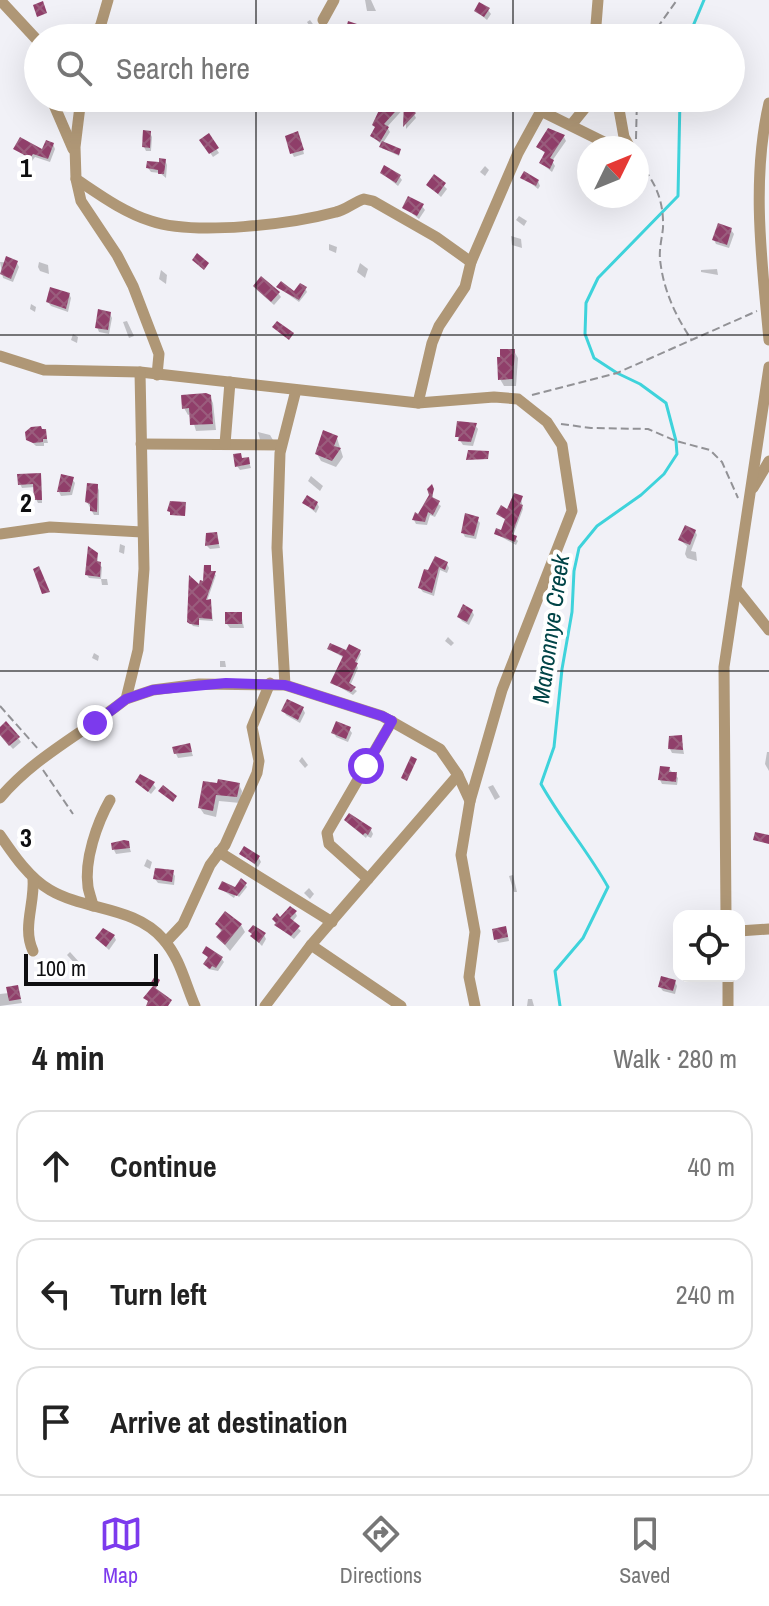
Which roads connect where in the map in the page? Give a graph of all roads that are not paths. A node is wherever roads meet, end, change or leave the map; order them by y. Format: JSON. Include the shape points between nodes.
{"nodes":[{"id":1,"x":0,"y":0,"type":"edge"},
{"id":2,"x":108,"y":0,"type":"edge"},
{"id":3,"x":334,"y":0,"type":"edge"},
{"id":4,"x":598,"y":0,"type":"edge"},
{"id":5,"x":323,"y":20,"type":"dead end"},
{"id":6,"x":101,"y":24,"type":"edge"},
{"id":7,"x":596,"y":24,"type":"edge"},
{"id":8,"x":24,"y":26,"type":"edge"},
{"id":9,"x":769,"y":103,"type":"edge"},
{"id":10,"x":57,"y":112,"type":"edge"},
{"id":11,"x":79,"y":112,"type":"edge"},
{"id":12,"x":540,"y":112,"type":"edge"},
{"id":13,"x":543,"y":112,"type":"edge"},
{"id":14,"x":582,"y":112,"type":"edge"},
{"id":15,"x":620,"y":112,"type":"edge"},
{"id":16,"x":572,"y":124,"type":"junction"},
{"id":17,"x":594,"y":136,"type":"edge"},
{"id":18,"x":624,"y":136,"type":"edge"},
{"id":19,"x":75,"y":152,"type":"junction"},
{"id":20,"x":76,"y":179,"type":"junction"},
{"id":21,"x":471,"y":262,"type":"junction"},
{"id":22,"x":767,"y":307,"type":"edge"},
{"id":23,"x":769,"y":340,"type":"edge"},
{"id":24,"x":1,"y":357,"type":"edge"},
{"id":25,"x":769,"y":367,"type":"edge"},
{"id":26,"x":140,"y":372,"type":"junction"},
{"id":27,"x":157,"y":375,"type":"junction"},
{"id":28,"x":230,"y":382,"type":"junction"},
{"id":29,"x":296,"y":390,"type":"junction"},
{"id":30,"x":418,"y":403,"type":"junction"},
{"id":31,"x":141,"y":444,"type":"junction"},
{"id":32,"x":225,"y":444,"type":"junction"},
{"id":33,"x":281,"y":445,"type":"junction"},
{"id":34,"x":769,"y":461,"type":"edge"},
{"id":35,"x":751,"y":492,"type":"junction"},
{"id":36,"x":142,"y":532,"type":"junction"},
{"id":37,"x":0,"y":534,"type":"edge"},
{"id":38,"x":738,"y":591,"type":"junction"},
{"id":39,"x":769,"y":630,"type":"edge"},
{"id":40,"x":270,"y":683,"type":"junction"},
{"id":41,"x":285,"y":685,"type":"junction"},
{"id":42,"x":126,"y":699,"type":"junction"},
{"id":43,"x":392,"y":721,"type":"junction"},
{"id":44,"x":458,"y":775,"type":"junction"},
{"id":45,"x":0,"y":798,"type":"edge"},
{"id":46,"x":110,"y":800,"type":"dead end"},
{"id":47,"x":470,"y":801,"type":"junction"},
{"id":48,"x":0,"y":835,"type":"edge"},
{"id":49,"x":219,"y":852,"type":"junction"},
{"id":50,"x":33,"y":878,"type":"junction"},
{"id":51,"x":368,"y":879,"type":"junction"},
{"id":52,"x":93,"y":906,"type":"junction"},
{"id":53,"x":726,"y":910,"type":"edge"},
{"id":54,"x":332,"y":922,"type":"junction"},
{"id":55,"x":769,"y":929,"type":"edge"},
{"id":56,"x":745,"y":931,"type":"edge"},
{"id":57,"x":166,"y":942,"type":"junction"},
{"id":58,"x":311,"y":945,"type":"junction"},
{"id":59,"x":33,"y":951,"type":"dead end"},
{"id":60,"x":728,"y":982,"type":"edge"},
{"id":61,"x":195,"y":1006,"type":"edge"},
{"id":62,"x":265,"y":1006,"type":"edge"},
{"id":63,"x":401,"y":1006,"type":"edge"},
{"id":64,"x":475,"y":1006,"type":"edge"},
{"id":65,"x":728,"y":1006,"type":"edge"}],
"edges":[{"from":1,"to":8,"type":"street"},
{"from":2,"to":6,"type":"street"},
{"from":3,"to":5,"type":"street"},
{"from":4,"to":7,"type":"street"},
{"from":9,"to":22,"type":"street","via":[[759,213]]},
{"from":10,"to":19,"type":"street"},
{"from":11,"to":19,"type":"street"},
{"from":12,"to":21,"type":"street"},
{"from":13,"to":16,"type":"street"},
{"from":14,"to":16,"type":"street"},
{"from":15,"to":18,"type":"street"},
{"from":16,"to":17,"type":"street"},
{"from":19,"to":20,"type":"street"},
{"from":20,"to":21,"type":"street","via":[[118,207],[163,225],[251,227],[339,212],[364,199]]},
{"from":20,"to":27,"type":"street","via":[[85,211],[133,286],[159,354]]},
{"from":21,"to":30,"type":"street","via":[[465,287],[432,343]]},
{"from":22,"to":23,"type":"street"},
{"from":24,"to":26,"type":"street","via":[[44,370]]},
{"from":25,"to":35,"type":"street"},
{"from":26,"to":27,"type":"street"},
{"from":26,"to":31,"type":"street"},
{"from":27,"to":28,"type":"street"},
{"from":28,"to":29,"type":"street"},
{"from":28,"to":32,"type":"street"},
{"from":29,"to":30,"type":"street"},
{"from":29,"to":33,"type":"street"},
{"from":30,"to":47,"type":"street","via":[[518,399],[547,422],[562,445],[572,511],[502,690]]},
{"from":31,"to":32,"type":"street"},
{"from":31,"to":36,"type":"street"},
{"from":32,"to":33,"type":"street"},
{"from":33,"to":41,"type":"street","via":[[277,548]]},
{"from":34,"to":35,"type":"street"},
{"from":35,"to":38,"type":"street"},
{"from":36,"to":37,"type":"street","via":[[50,527]]},
{"from":36,"to":42,"type":"street","via":[[138,650]]},
{"from":38,"to":39,"type":"street"},
{"from":38,"to":53,"type":"street","via":[[724,667]]},
{"from":40,"to":41,"type":"street"},
{"from":40,"to":42,"type":"street","via":[[169,687]]},
{"from":40,"to":49,"type":"street","via":[[252,727],[257,773]]},
{"from":41,"to":43,"type":"street"},
{"from":42,"to":45,"type":"street"},
{"from":43,"to":44,"type":"street","via":[[440,749]]},
{"from":43,"to":51,"type":"street","via":[[327,833],[329,844]]},
{"from":44,"to":47,"type":"street"},
{"from":44,"to":51,"type":"street"},
{"from":46,"to":52,"type":"street","via":[[91,855],[88,885]]},
{"from":47,"to":64,"type":"street","via":[[461,855],[475,932],[469,977]]},
{"from":48,"to":50,"type":"street"},
{"from":49,"to":54,"type":"street"},
{"from":49,"to":57,"type":"street","via":[[183,924]]},
{"from":50,"to":52,"type":"street","via":[[54,893]]},
{"from":50,"to":59,"type":"street","via":[[27,924]]},
{"from":51,"to":54,"type":"street"},
{"from":52,"to":57,"type":"street","via":[[135,918]]},
{"from":54,"to":58,"type":"street"},
{"from":55,"to":56,"type":"street"},
{"from":57,"to":61,"type":"street"},
{"from":58,"to":62,"type":"street"},
{"from":58,"to":63,"type":"street"},
{"from":60,"to":65,"type":"street"}]}
